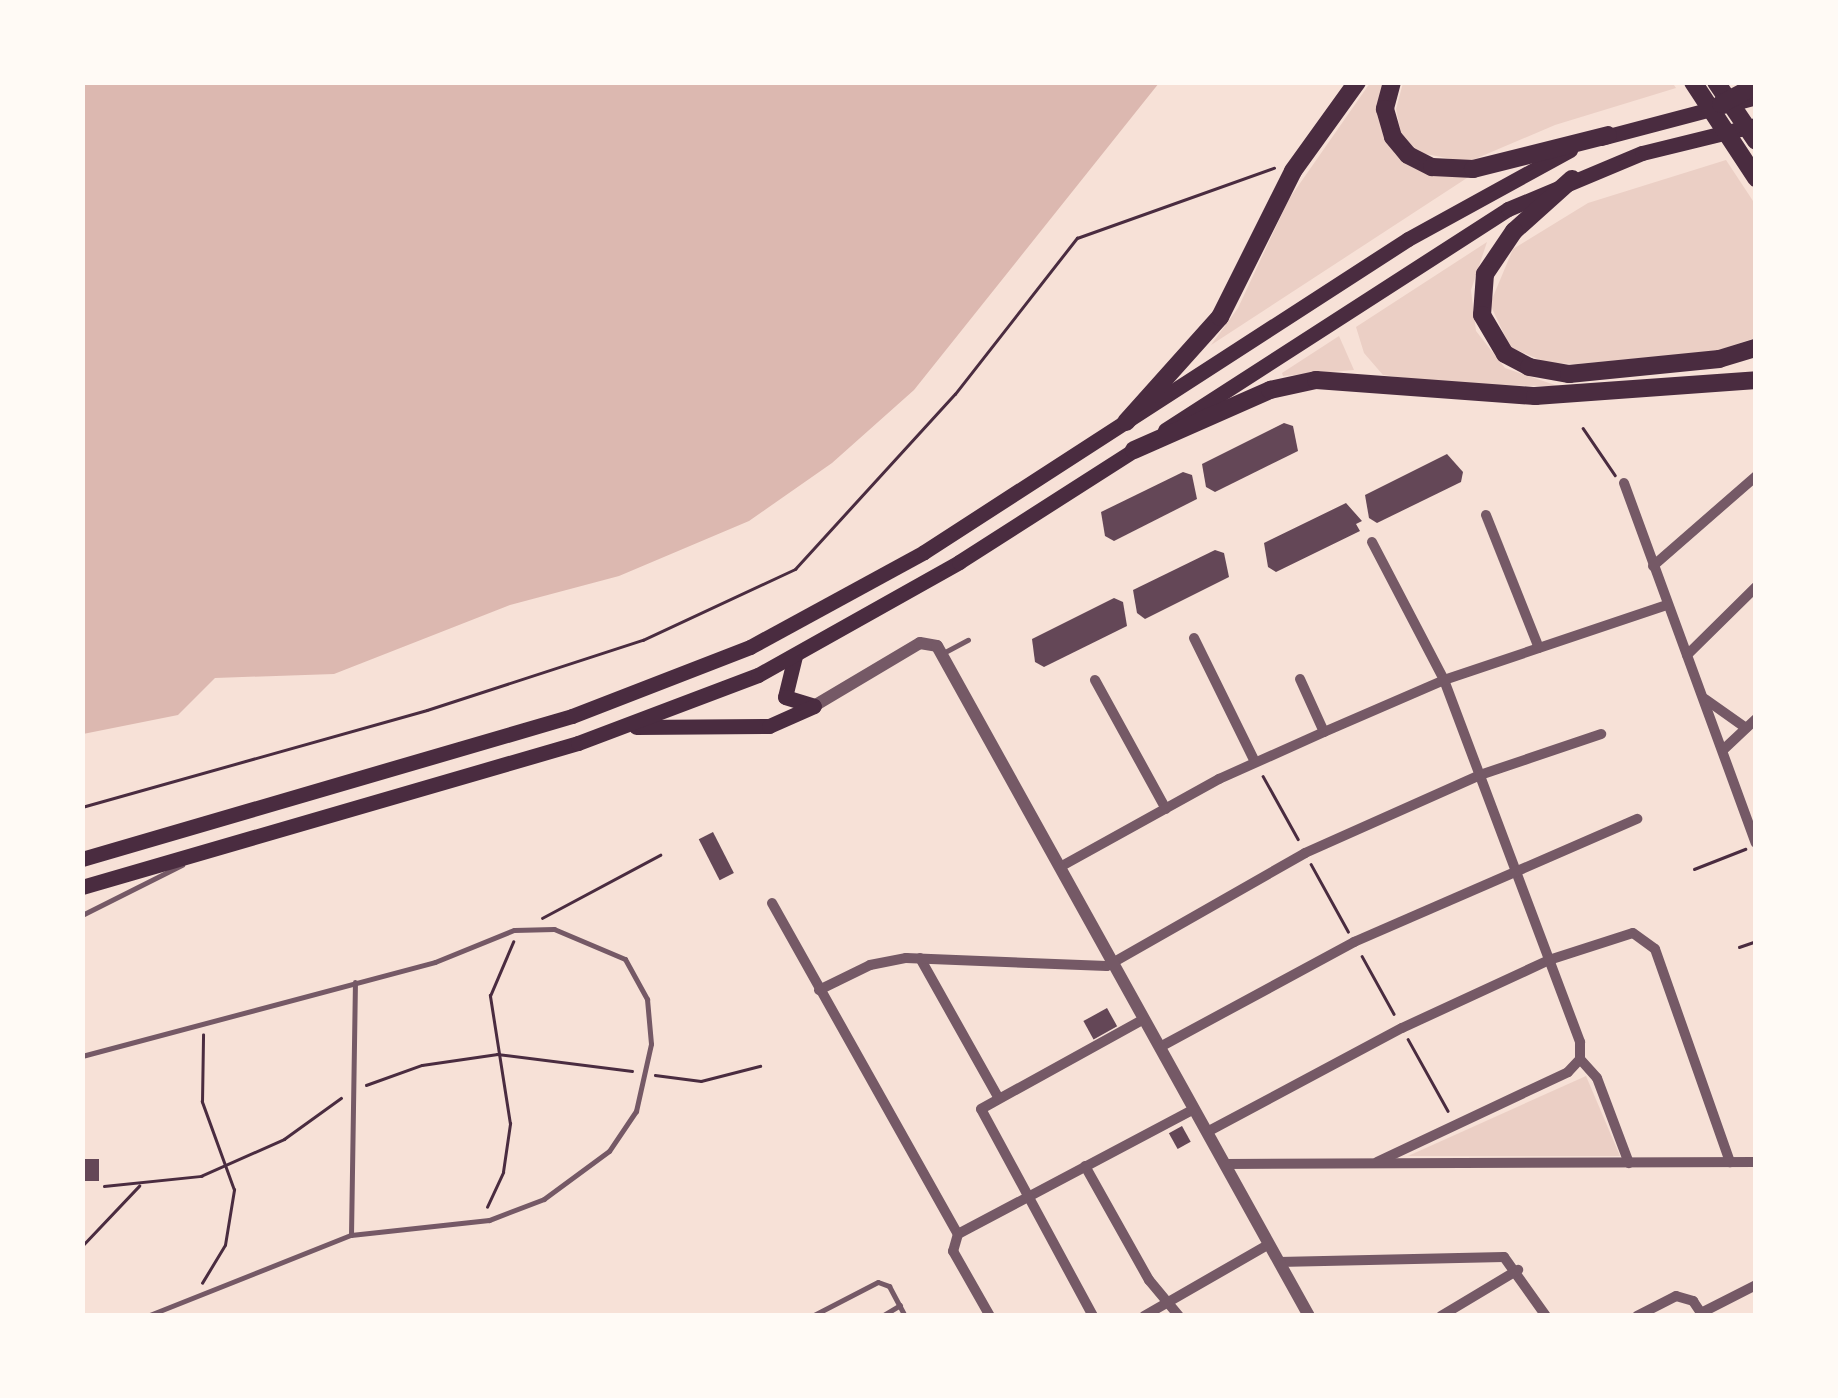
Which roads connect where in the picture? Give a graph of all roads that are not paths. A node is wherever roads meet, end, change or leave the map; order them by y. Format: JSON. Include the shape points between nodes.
{"nodes":[{"id":1,"x":1357,"y":82,"type":"edge"},
{"id":2,"x":1392,"y":82,"type":"edge"},
{"id":3,"x":1692,"y":82,"type":"edge"},
{"id":4,"x":1716,"y":82,"type":"edge"},
{"id":5,"x":1756,"y":86,"type":"edge"},
{"id":6,"x":1756,"y":97,"type":"edge"},
{"id":7,"x":1721,"y":104,"type":"junction"},
{"id":8,"x":1751,"y":131,"type":"edge"},
{"id":9,"x":1608,"y":135,"type":"junction"},
{"id":10,"x":1753,"y":174,"type":"edge"},
{"id":11,"x":1572,"y":179,"type":"junction"},
{"id":12,"x":1756,"y":348,"type":"edge"},
{"id":13,"x":1756,"y":380,"type":"edge"},
{"id":14,"x":1126,"y":422,"type":"junction"},
{"id":15,"x":1134,"y":450,"type":"junction"},
{"id":16,"x":1756,"y":476,"type":"edge"},
{"id":17,"x":1624,"y":483,"type":"road end"},
{"id":18,"x":1486,"y":516,"type":"dead end"},
{"id":19,"x":1372,"y":542,"type":"dead end"},
{"id":20,"x":1653,"y":566,"type":"junction"},
{"id":21,"x":1756,"y":587,"type":"edge"},
{"id":22,"x":1667,"y":605,"type":"junction"},
{"id":23,"x":1194,"y":638,"type":"dead end"},
{"id":24,"x":968,"y":640,"type":"dead end"},
{"id":25,"x":1539,"y":648,"type":"junction"},
{"id":26,"x":942,"y":654,"type":"junction"},
{"id":27,"x":1687,"y":655,"type":"junction"},
{"id":28,"x":795,"y":656,"type":"junction"},
{"id":29,"x":1300,"y":679,"type":"dead end"},
{"id":30,"x":1095,"y":680,"type":"dead end"},
{"id":31,"x":1444,"y":680,"type":"junction"},
{"id":32,"x":1704,"y":698,"type":"junction"},
{"id":33,"x":814,"y":706,"type":"junction"},
{"id":34,"x":1751,"y":723,"type":"edge"},
{"id":35,"x":622,"y":726,"type":"junction"},
{"id":36,"x":1324,"y":732,"type":"junction"},
{"id":37,"x":1601,"y":734,"type":"dead end"},
{"id":38,"x":1724,"y":749,"type":"junction"},
{"id":39,"x":1255,"y":762,"type":"junction"},
{"id":40,"x":1480,"y":775,"type":"junction"},
{"id":41,"x":1166,"y":809,"type":"junction"},
{"id":42,"x":1637,"y":819,"type":"dead end"},
{"id":43,"x":1756,"y":844,"type":"edge"},
{"id":44,"x":214,"y":849,"type":"junction"},
{"id":45,"x":82,"y":859,"type":"edge"},
{"id":46,"x":1060,"y":867,"type":"junction"},
{"id":47,"x":1514,"y":867,"type":"junction"},
{"id":48,"x":82,"y":887,"type":"edge"},
{"id":49,"x":772,"y":903,"type":"dead end"},
{"id":50,"x":82,"y":916,"type":"edge"},
{"id":51,"x":920,"y":958,"type":"junction"},
{"id":52,"x":1549,"y":960,"type":"junction"},
{"id":53,"x":1114,"y":963,"type":"junction"},
{"id":54,"x":355,"y":982,"type":"junction"},
{"id":55,"x":819,"y":990,"type":"junction"},
{"id":56,"x":1144,"y":1019,"type":"junction"},
{"id":57,"x":1160,"y":1048,"type":"junction"},
{"id":58,"x":82,"y":1056,"type":"edge"},
{"id":59,"x":1580,"y":1059,"type":"junction"},
{"id":60,"x":998,"y":1096,"type":"junction"},
{"id":61,"x":1194,"y":1109,"type":"junction"},
{"id":62,"x":1207,"y":1132,"type":"junction"},
{"id":63,"x":1730,"y":1162,"type":"junction"},
{"id":64,"x":1756,"y":1162,"type":"edge"},
{"id":65,"x":1225,"y":1164,"type":"junction"},
{"id":66,"x":1368,"y":1164,"type":"junction"},
{"id":67,"x":1629,"y":1164,"type":"junction"},
{"id":68,"x":1086,"y":1166,"type":"junction"},
{"id":69,"x":1026,"y":1198,"type":"junction"},
{"id":70,"x":351,"y":1234,"type":"junction"},
{"id":71,"x":958,"y":1234,"type":"junction"},
{"id":72,"x":1269,"y":1244,"type":"junction"},
{"id":73,"x":1279,"y":1262,"type":"junction"},
{"id":74,"x":1517,"y":1267,"type":"junction"},
{"id":75,"x":1756,"y":1285,"type":"edge"},
{"id":76,"x":1167,"y":1303,"type":"junction"},
{"id":77,"x":900,"y":1305,"type":"junction"},
{"id":78,"x":1702,"y":1314,"type":"edge"},
{"id":79,"x":146,"y":1316,"type":"edge"},
{"id":80,"x":812,"y":1316,"type":"edge"},
{"id":81,"x":882,"y":1316,"type":"edge"},
{"id":82,"x":906,"y":1316,"type":"edge"},
{"id":83,"x":990,"y":1316,"type":"edge"},
{"id":84,"x":1093,"y":1316,"type":"edge"},
{"id":85,"x":1144,"y":1316,"type":"edge"},
{"id":86,"x":1180,"y":1316,"type":"edge"},
{"id":87,"x":1309,"y":1316,"type":"edge"},
{"id":88,"x":1442,"y":1316,"type":"edge"},
{"id":89,"x":1546,"y":1316,"type":"edge"},
{"id":90,"x":1637,"y":1316,"type":"edge"}],
"edges":[{"from":1,"to":14,"type":"highway","via":[[1293,171],[1220,317]]},
{"from":2,"to":9,"type":"highway","via":[[1385,109],[1393,138],[1408,156],[1432,167],[1473,169]]},
{"from":3,"to":10,"type":"highway"},
{"from":4,"to":8,"type":"highway"},
{"from":5,"to":7,"type":"highway"},
{"from":6,"to":7,"type":"main road"},
{"from":7,"to":9,"type":"main road"},
{"from":8,"to":11,"type":"main road"},
{"from":9,"to":14,"type":"main road","via":[[1452,212]]},
{"from":11,"to":12,"type":"highway","via":[[1514,231],[1485,274],[1482,315],[1505,354],[1529,368],[1569,374],[1718,360]]},
{"from":11,"to":15,"type":"main road","via":[[1431,255]]},
{"from":13,"to":15,"type":"highway","via":[[1520,396],[1316,380],[1270,390]]},
{"from":14,"to":45,"type":"main road","via":[[924,552],[704,668],[572,716]]},
{"from":15,"to":28,"type":"main road"},
{"from":16,"to":20,"type":"street"},
{"from":17,"to":20,"type":"street"},
{"from":18,"to":25,"type":"street"},
{"from":19,"to":31,"type":"street"},
{"from":20,"to":22,"type":"street"},
{"from":21,"to":27,"type":"street"},
{"from":22,"to":25,"type":"street"},
{"from":22,"to":27,"type":"street"},
{"from":23,"to":39,"type":"street"},
{"from":24,"to":26,"type":"lane"},
{"from":25,"to":31,"type":"street"},
{"from":26,"to":33,"type":"street","via":[[929,641]]},
{"from":26,"to":46,"type":"street"},
{"from":27,"to":32,"type":"street"},
{"from":28,"to":33,"type":"main road","via":[[786,696]]},
{"from":28,"to":35,"type":"main road"},
{"from":29,"to":36,"type":"street"},
{"from":30,"to":41,"type":"street"},
{"from":31,"to":36,"type":"street"},
{"from":31,"to":40,"type":"street"},
{"from":32,"to":34,"type":"street"},
{"from":32,"to":38,"type":"street"},
{"from":33,"to":35,"type":"main road","via":[[769,726]]},
{"from":34,"to":38,"type":"street"},
{"from":35,"to":44,"type":"main road"},
{"from":36,"to":39,"type":"street"},
{"from":37,"to":40,"type":"street"},
{"from":38,"to":43,"type":"street"},
{"from":39,"to":41,"type":"street"},
{"from":40,"to":47,"type":"street"},
{"from":40,"to":53,"type":"street","via":[[1305,853]]},
{"from":41,"to":46,"type":"street"},
{"from":42,"to":47,"type":"street"},
{"from":44,"to":48,"type":"main road"},
{"from":44,"to":50,"type":"lane"},
{"from":46,"to":53,"type":"street"},
{"from":47,"to":52,"type":"street"},
{"from":47,"to":57,"type":"street","via":[[1354,942]]},
{"from":49,"to":55,"type":"street"},
{"from":51,"to":53,"type":"street","via":[[1092,969]]},
{"from":51,"to":55,"type":"street","via":[[870,965]]},
{"from":51,"to":60,"type":"street"},
{"from":52,"to":59,"type":"street","via":[[1580,1042]]},
{"from":52,"to":62,"type":"street","via":[[1402,1028]]},
{"from":52,"to":63,"type":"street","via":[[1633,933],[1649,939]]},
{"from":53,"to":56,"type":"street"},
{"from":54,"to":58,"type":"lane"},
{"from":54,"to":70,"type":"lane"},
{"from":54,"to":70,"type":"lane","via":[[435,962],[525,928],[578,936],[625,959],[647,998],[646,1074],[630,1122],[590,1169],[544,1199],[473,1223]]},
{"from":55,"to":71,"type":"street"},
{"from":56,"to":57,"type":"street"},
{"from":56,"to":60,"type":"street"},
{"from":57,"to":61,"type":"street"},
{"from":59,"to":66,"type":"street","via":[[1568,1072]]},
{"from":59,"to":67,"type":"street","via":[[1597,1078]]},
{"from":60,"to":69,"type":"street","via":[[982,1106],[980,1116]]},
{"from":61,"to":62,"type":"street"},
{"from":61,"to":68,"type":"street"},
{"from":62,"to":65,"type":"street"},
{"from":63,"to":64,"type":"street"},
{"from":63,"to":67,"type":"street"},
{"from":65,"to":66,"type":"street"},
{"from":65,"to":72,"type":"street"},
{"from":66,"to":67,"type":"street"},
{"from":68,"to":69,"type":"street"},
{"from":68,"to":76,"type":"street"},
{"from":69,"to":71,"type":"street"},
{"from":69,"to":84,"type":"street"},
{"from":70,"to":79,"type":"lane"},
{"from":71,"to":83,"type":"street","via":[[953,1251]]},
{"from":72,"to":73,"type":"street"},
{"from":72,"to":76,"type":"street"},
{"from":73,"to":74,"type":"street","via":[[1499,1256]]},
{"from":73,"to":87,"type":"street"},
{"from":74,"to":88,"type":"street"},
{"from":74,"to":89,"type":"street"},
{"from":75,"to":78,"type":"street"},
{"from":76,"to":85,"type":"street"},
{"from":76,"to":86,"type":"street"},
{"from":77,"to":80,"type":"lane","via":[[889,1286],[866,1285]]},
{"from":77,"to":81,"type":"lane"},
{"from":77,"to":82,"type":"lane"},
{"from":78,"to":90,"type":"street","via":[[1693,1300],[1676,1296]]}]}
